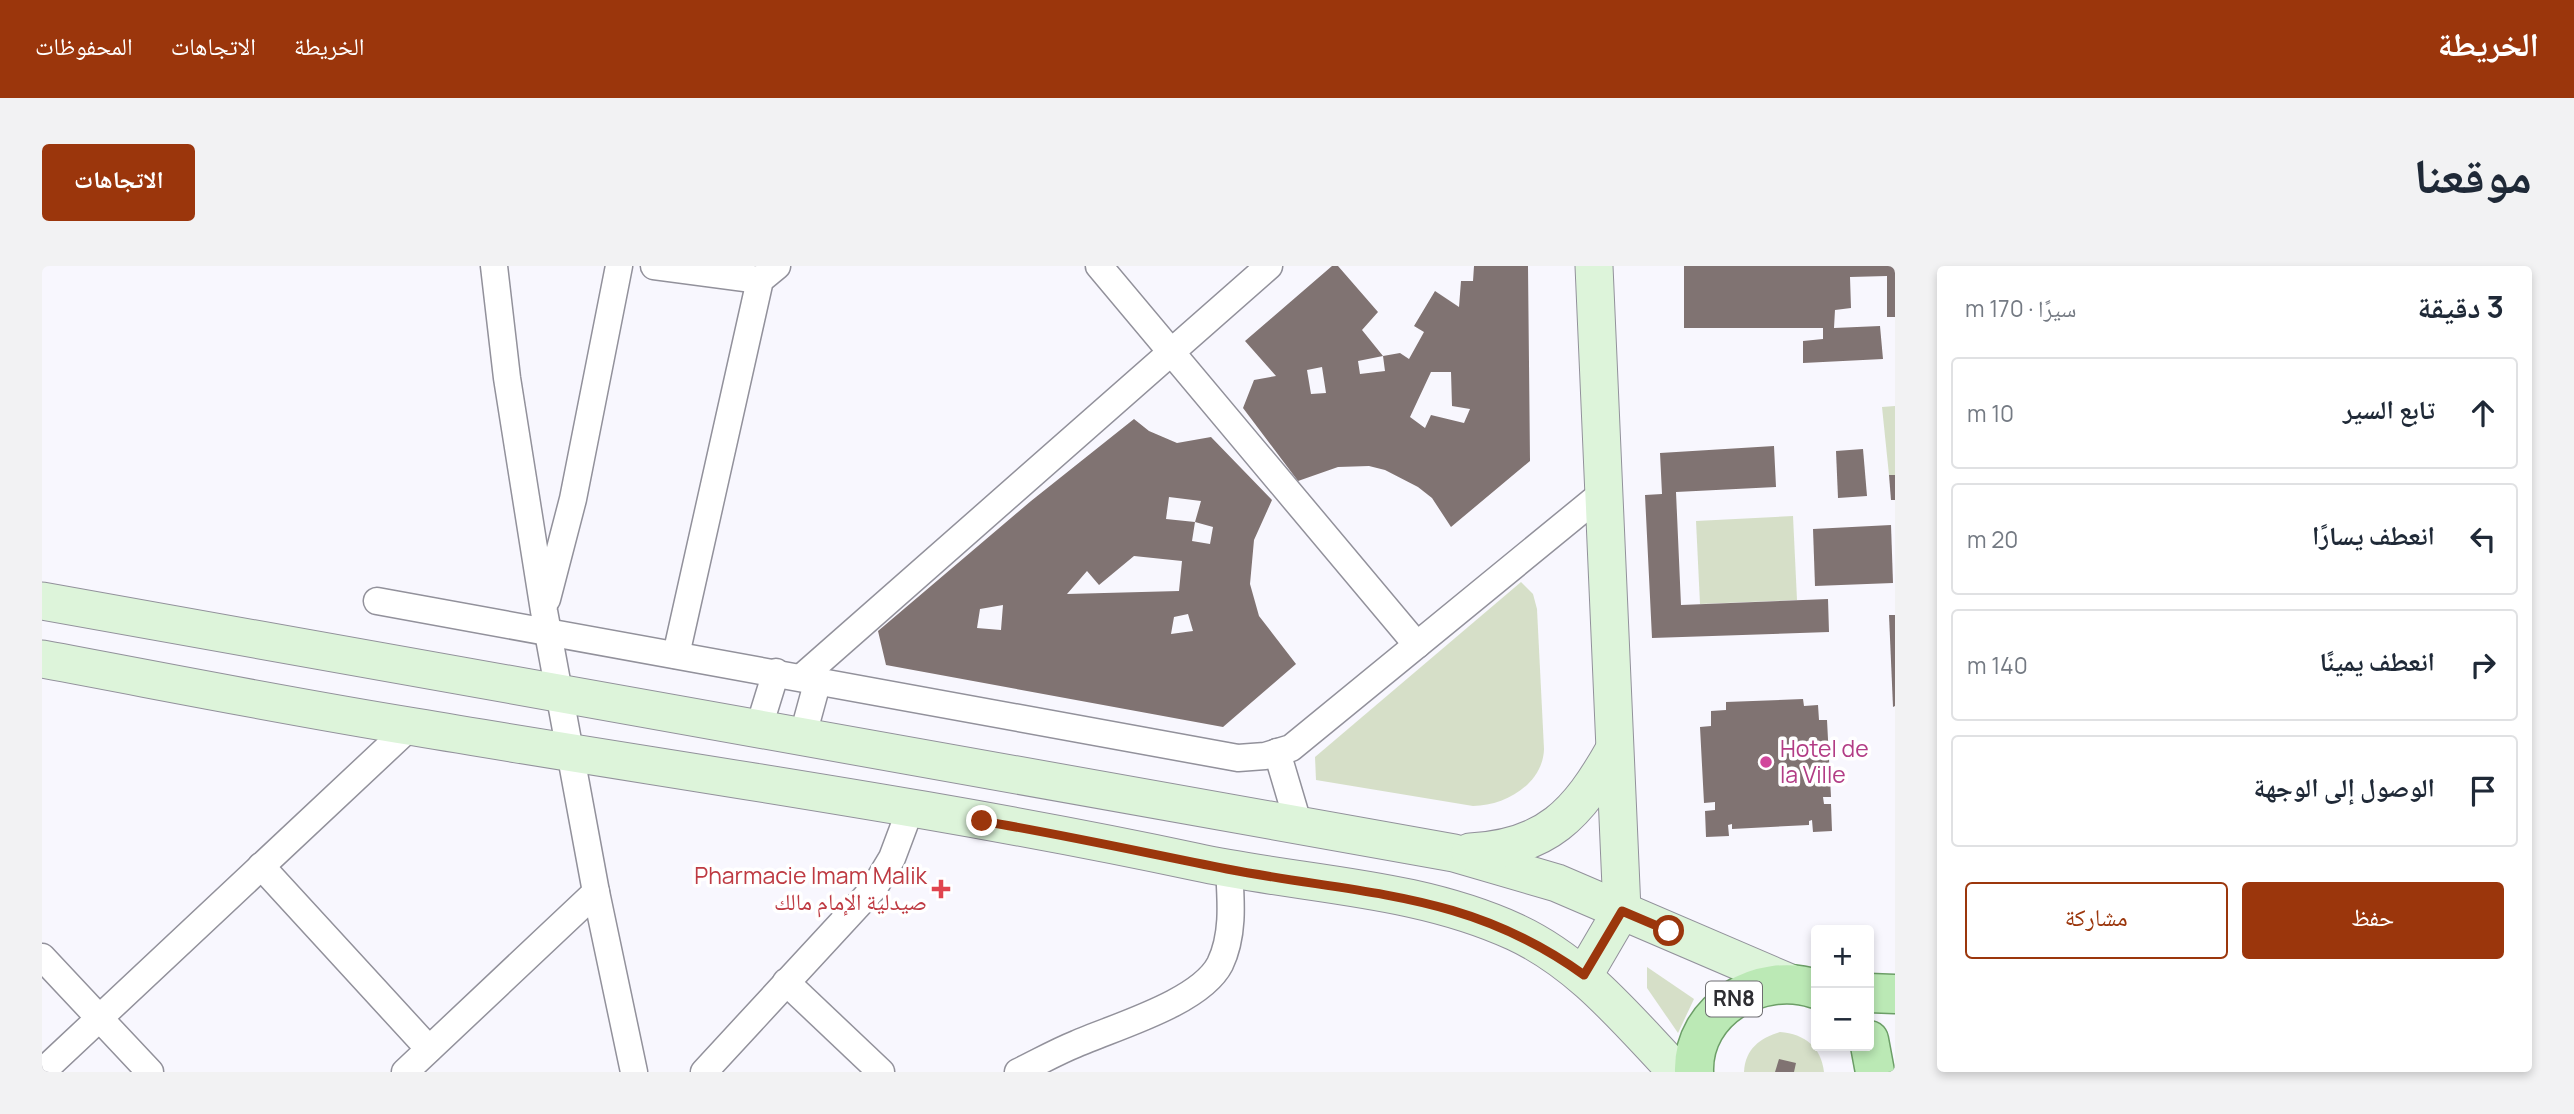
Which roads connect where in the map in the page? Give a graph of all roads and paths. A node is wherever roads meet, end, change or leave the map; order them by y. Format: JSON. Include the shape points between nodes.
{"nodes":[{"id":1,"x":494,"y":266,"type":"edge"},
{"id":2,"x":620,"y":266,"type":"edge"},
{"id":3,"x":654,"y":266,"type":"edge"},
{"id":4,"x":1099,"y":266,"type":"edge"},
{"id":5,"x":1269,"y":266,"type":"edge"},
{"id":6,"x":1594,"y":266,"type":"edge"},
{"id":7,"x":768,"y":273,"type":"edge"},
{"id":8,"x":1170,"y":351,"type":"junction"},
{"id":9,"x":1605,"y":491,"type":"junction"},
{"id":10,"x":42,"y":601,"type":"edge"},
{"id":11,"x":377,"y":601,"type":"dead end"},
{"id":12,"x":547,"y":622,"type":"junction"},
{"id":13,"x":1417,"y":645,"type":"junction"},
{"id":14,"x":676,"y":655,"type":"junction"},
{"id":15,"x":42,"y":660,"type":"edge"},
{"id":16,"x":799,"y":676,"type":"junction"},
{"id":17,"x":562,"y":696,"type":"junction"},
{"id":18,"x":410,"y":727,"type":"junction"},
{"id":19,"x":759,"y":727,"type":"junction"},
{"id":20,"x":803,"y":735,"type":"junction"},
{"id":21,"x":1614,"y":750,"type":"junction"},
{"id":22,"x":1277,"y":752,"type":"junction"},
{"id":23,"x":571,"y":753,"type":"junction"},
{"id":24,"x":910,"y":810,"type":"junction"},
{"id":25,"x":1299,"y":826,"type":"junction"},
{"id":26,"x":1454,"y":853,"type":"junction"},
{"id":27,"x":261,"y":866,"type":"junction"},
{"id":28,"x":1229,"y":869,"type":"junction"},
{"id":29,"x":596,"y":892,"type":"junction"},
{"id":30,"x":1622,"y":911,"type":"junction"},
{"id":31,"x":42,"y":957,"type":"edge"},
{"id":32,"x":1584,"y":975,"type":"junction"},
{"id":33,"x":786,"y":982,"type":"junction"},
{"id":34,"x":1803,"y":986,"type":"edge"},
{"id":35,"x":1874,"y":993,"type":"edge"},
{"id":36,"x":1895,"y":994,"type":"edge"},
{"id":37,"x":98,"y":1019,"type":"junction"},
{"id":38,"x":429,"y":1049,"type":"junction"},
{"id":39,"x":1871,"y":1051,"type":"edge"},
{"id":40,"x":42,"y":1072,"type":"edge"},
{"id":41,"x":150,"y":1072,"type":"edge"},
{"id":42,"x":405,"y":1072,"type":"edge"},
{"id":43,"x":634,"y":1072,"type":"edge"},
{"id":44,"x":704,"y":1072,"type":"edge"},
{"id":45,"x":881,"y":1072,"type":"edge"},
{"id":46,"x":1018,"y":1072,"type":"edge"},
{"id":47,"x":1676,"y":1072,"type":"edge"},
{"id":48,"x":1694,"y":1072,"type":"edge"},
{"id":49,"x":1875,"y":1072,"type":"edge"}],
"edges":[{"from":1,"to":12,"type":"street","via":[[507,378]]},
{"from":2,"to":12,"type":"street"},
{"from":3,"to":7,"type":"street"},
{"from":4,"to":8,"type":"street"},
{"from":5,"to":8,"type":"street"},
{"from":6,"to":9,"type":"main road"},
{"from":7,"to":14,"type":"street"},
{"from":8,"to":13,"type":"street"},
{"from":8,"to":16,"type":"street"},
{"from":9,"to":13,"type":"street"},
{"from":9,"to":21,"type":"main road"},
{"from":10,"to":17,"type":"main road"},
{"from":11,"to":12,"type":"street"},
{"from":12,"to":14,"type":"street"},
{"from":12,"to":17,"type":"street"},
{"from":13,"to":22,"type":"street","via":[[1291,748]]},
{"from":14,"to":16,"type":"street"},
{"from":15,"to":18,"type":"main road"},
{"from":16,"to":19,"type":"street"},
{"from":16,"to":20,"type":"street"},
{"from":16,"to":22,"type":"street","via":[[1238,758]]},
{"from":17,"to":19,"type":"main road"},
{"from":17,"to":23,"type":"street"},
{"from":18,"to":23,"type":"main road"},
{"from":18,"to":27,"type":"street"},
{"from":19,"to":20,"type":"main road"},
{"from":20,"to":25,"type":"main road"},
{"from":21,"to":26,"type":"main road","via":[[1577,808],[1546,834],[1519,846]]},
{"from":21,"to":30,"type":"main road"},
{"from":22,"to":25,"type":"street"},
{"from":23,"to":24,"type":"main road"},
{"from":23,"to":29,"type":"street"},
{"from":24,"to":28,"type":"main road"},
{"from":24,"to":33,"type":"street","via":[[892,858],[874,888]]},
{"from":25,"to":26,"type":"main road"},
{"from":26,"to":30,"type":"main road","via":[[1557,883]]},
{"from":27,"to":37,"type":"street"},
{"from":27,"to":38,"type":"street"},
{"from":28,"to":32,"type":"main road","via":[[1449,907],[1516,933]]},
{"from":28,"to":46,"type":"street","via":[[1232,911],[1228,939],[1219,966],[1200,985],[1173,1003]]},
{"from":29,"to":38,"type":"street"},
{"from":29,"to":43,"type":"street"},
{"from":30,"to":32,"type":"main road"},
{"from":30,"to":34,"type":"main road"},
{"from":31,"to":37,"type":"street"},
{"from":32,"to":47,"type":"main road"},
{"from":33,"to":44,"type":"street"},
{"from":33,"to":45,"type":"street"},
{"from":34,"to":48,"type":"main road","number":"RN8","via":[[1762,985],[1737,996],[1716,1014],[1701,1037]]},
{"from":35,"to":36,"type":"main road"},
{"from":37,"to":40,"type":"street"},
{"from":37,"to":41,"type":"street"},
{"from":38,"to":42,"type":"street"},
{"from":39,"to":49,"type":"main road"}]}
